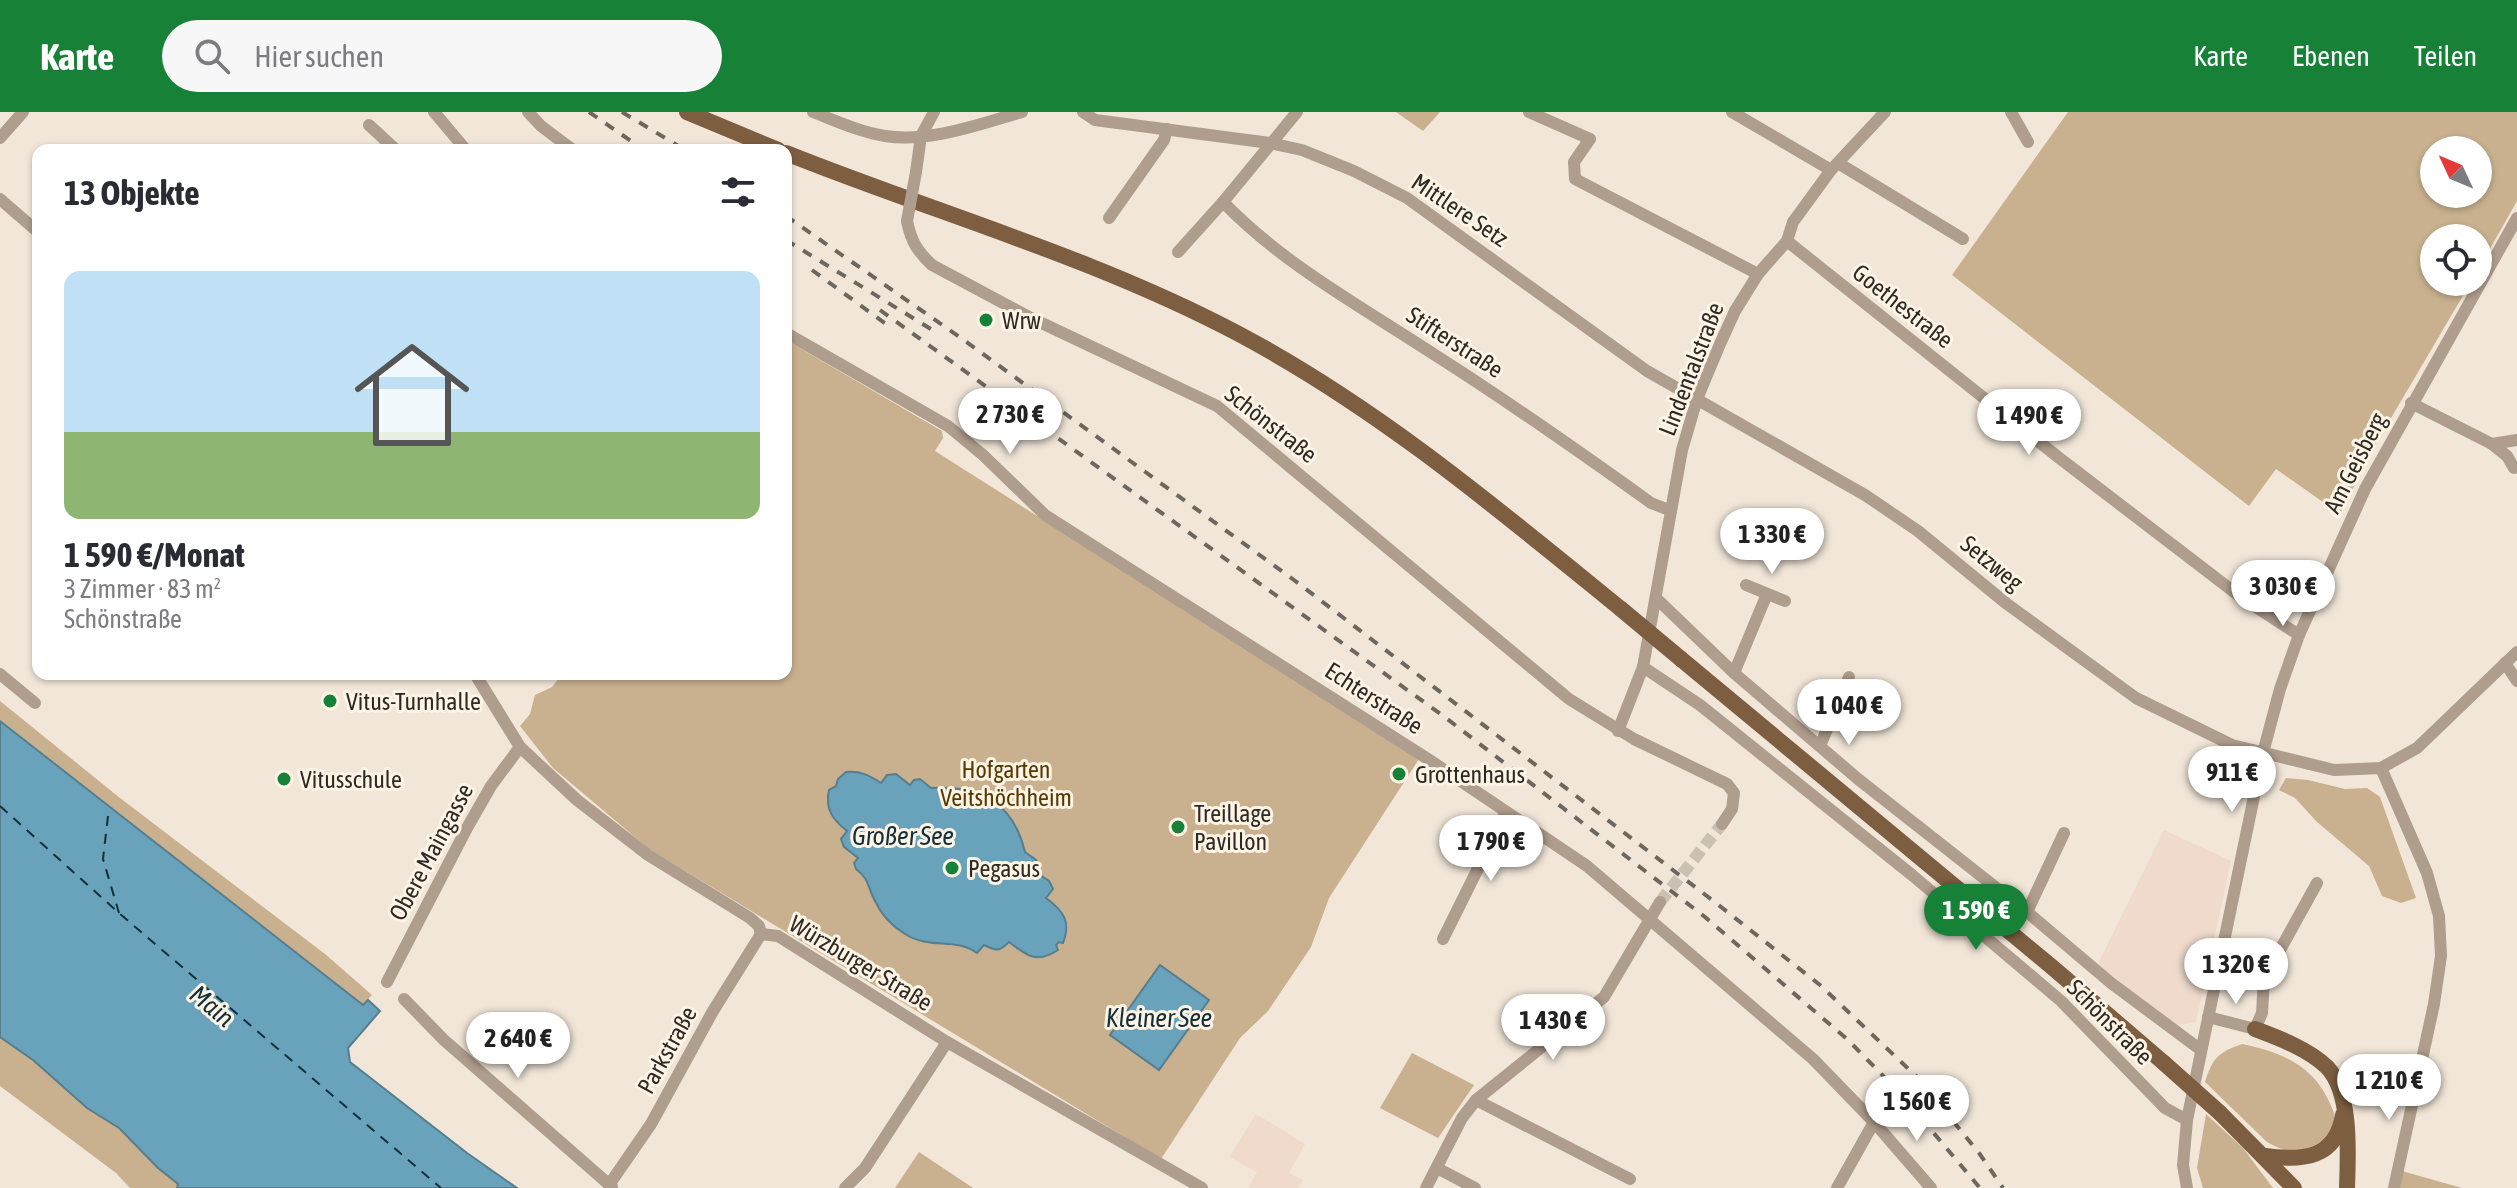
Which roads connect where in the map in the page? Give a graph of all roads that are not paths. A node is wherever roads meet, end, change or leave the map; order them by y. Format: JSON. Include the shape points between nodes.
{"nodes":[{"id":1,"x":23,"y":112,"type":"edge"},
{"id":2,"x":434,"y":112,"type":"edge"},
{"id":3,"x":528,"y":112,"type":"edge"},
{"id":4,"x":687,"y":112,"type":"edge"},
{"id":5,"x":813,"y":112,"type":"edge"},
{"id":6,"x":934,"y":112,"type":"edge"},
{"id":7,"x":1022,"y":112,"type":"edge"},
{"id":8,"x":1083,"y":112,"type":"edge"},
{"id":9,"x":1297,"y":112,"type":"edge"},
{"id":10,"x":1529,"y":112,"type":"edge"},
{"id":11,"x":1732,"y":112,"type":"edge"},
{"id":12,"x":1885,"y":112,"type":"edge"},
{"id":13,"x":2011,"y":112,"type":"edge"},
{"id":14,"x":369,"y":125,"type":"dead end"},
{"id":15,"x":1167,"y":129,"type":"junction"},
{"id":16,"x":921,"y":136,"type":"junction"},
{"id":17,"x":0,"y":138,"type":"edge"},
{"id":18,"x":2028,"y":142,"type":"dead end"},
{"id":19,"x":1270,"y":143,"type":"junction"},
{"id":20,"x":390,"y":144,"type":"edge"},
{"id":21,"x":461,"y":144,"type":"edge"},
{"id":22,"x":565,"y":144,"type":"edge"},
{"id":23,"x":764,"y":144,"type":"edge"},
{"id":24,"x":792,"y":155,"type":"edge"},
{"id":25,"x":1834,"y":166,"type":"junction"},
{"id":26,"x":0,"y":199,"type":"edge"},
{"id":27,"x":1223,"y":202,"type":"junction"},
{"id":28,"x":1109,"y":218,"type":"dead end"},
{"id":29,"x":2517,"y":218,"type":"edge"},
{"id":30,"x":32,"y":227,"type":"edge"},
{"id":31,"x":1963,"y":239,"type":"dead end"},
{"id":32,"x":1787,"y":241,"type":"junction"},
{"id":33,"x":1178,"y":252,"type":"dead end"},
{"id":34,"x":1758,"y":274,"type":"junction"},
{"id":35,"x":792,"y":336,"type":"edge"},
{"id":36,"x":1697,"y":399,"type":"junction"},
{"id":37,"x":2411,"y":403,"type":"junction"},
{"id":38,"x":2517,"y":440,"type":"edge"},
{"id":39,"x":2492,"y":444,"type":"junction"},
{"id":40,"x":2514,"y":468,"type":"dead end"},
{"id":41,"x":1669,"y":510,"type":"junction"},
{"id":42,"x":1746,"y":585,"type":"dead end"},
{"id":43,"x":1767,"y":594,"type":"junction"},
{"id":44,"x":1657,"y":599,"type":"junction"},
{"id":45,"x":1785,"y":601,"type":"dead end"},
{"id":46,"x":2299,"y":635,"type":"junction"},
{"id":47,"x":2517,"y":652,"type":"edge"},
{"id":48,"x":2505,"y":663,"type":"junction"},
{"id":49,"x":1643,"y":667,"type":"junction"},
{"id":50,"x":1734,"y":673,"type":"junction"},
{"id":51,"x":0,"y":674,"type":"edge"},
{"id":52,"x":1849,"y":677,"type":"dead end"},
{"id":53,"x":479,"y":680,"type":"edge"},
{"id":54,"x":2517,"y":681,"type":"edge"},
{"id":55,"x":35,"y":703,"type":"dead end"},
{"id":56,"x":1618,"y":731,"type":"junction"},
{"id":57,"x":1820,"y":746,"type":"junction"},
{"id":58,"x":520,"y":747,"type":"junction"},
{"id":59,"x":2263,"y":753,"type":"junction"},
{"id":60,"x":2381,"y":768,"type":"junction"},
{"id":61,"x":1506,"y":812,"type":"junction"},
{"id":62,"x":1722,"y":824,"type":"tunnel mouth"},
{"id":63,"x":2064,"y":833,"type":"dead end"},
{"id":64,"x":2317,"y":883,"type":"dead end"},
{"id":65,"x":1660,"y":902,"type":"tunnel mouth"},
{"id":66,"x":2027,"y":912,"type":"junction"},
{"id":67,"x":1648,"y":918,"type":"junction"},
{"id":68,"x":761,"y":934,"type":"junction"},
{"id":69,"x":1443,"y":939,"type":"dead end"},
{"id":70,"x":387,"y":982,"type":"dead end"},
{"id":71,"x":404,"y":999,"type":"dead end"},
{"id":72,"x":2208,"y":1017,"type":"junction"},
{"id":73,"x":2255,"y":1029,"type":"junction"},
{"id":74,"x":947,"y":1042,"type":"junction"},
{"id":75,"x":2201,"y":1050,"type":"junction"},
{"id":76,"x":1476,"y":1100,"type":"junction"},
{"id":77,"x":2343,"y":1109,"type":"junction"},
{"id":78,"x":2187,"y":1120,"type":"junction"},
{"id":79,"x":1874,"y":1122,"type":"junction"},
{"id":80,"x":2265,"y":1156,"type":"junction"},
{"id":81,"x":1437,"y":1168,"type":"junction"},
{"id":82,"x":1630,"y":1179,"type":"dead end"},
{"id":83,"x":2289,"y":1184,"type":"edge"},
{"id":84,"x":611,"y":1186,"type":"edge"},
{"id":85,"x":845,"y":1188,"type":"edge"},
{"id":86,"x":1202,"y":1188,"type":"edge"},
{"id":87,"x":1426,"y":1188,"type":"edge"},
{"id":88,"x":1475,"y":1188,"type":"edge"},
{"id":89,"x":1837,"y":1188,"type":"edge"},
{"id":90,"x":1931,"y":1188,"type":"edge"},
{"id":91,"x":2187,"y":1188,"type":"edge"},
{"id":92,"x":2347,"y":1188,"type":"edge"},
{"id":93,"x":2394,"y":1188,"type":"edge"}],
"edges":[{"from":1,"to":17,"type":"street"},
{"from":2,"to":21,"type":"street"},
{"from":3,"to":22,"type":"street"},
{"from":4,"to":23,"type":"main road"},
{"from":5,"to":16,"type":"street","via":[[888,137]]},
{"from":6,"to":16,"type":"street"},
{"from":7,"to":16,"type":"street"},
{"from":8,"to":15,"type":"street","name":"Mittlere Setz","via":[[1095,120]]},
{"from":9,"to":19,"type":"street"},
{"from":10,"to":34,"type":"street","via":[[1590,139],[1574,162],[1575,179]]},
{"from":11,"to":25,"type":"street"},
{"from":12,"to":25,"type":"street","name":"Lindentalstraße"},
{"from":13,"to":18,"type":"street"},
{"from":14,"to":20,"type":"street"},
{"from":15,"to":19,"type":"street","name":"Mittlere Setz"},
{"from":15,"to":28,"type":"street"},
{"from":16,"to":56,"type":"street","name":"Schönstraße","bridge":true,"via":[[907,221],[919,254],[1031,318],[1217,406],[1569,699]]},
{"from":19,"to":27,"type":"street"},
{"from":19,"to":36,"type":"street","name":"Mittlere Setz","via":[[1302,150],[1407,198],[1620,353]]},
{"from":24,"to":80,"type":"main road","bridge":true,"via":[[1150,292],[1235,332],[1381,420],[1621,609],[2041,957]]},
{"from":25,"to":31,"type":"street"},
{"from":25,"to":32,"type":"street","name":"Lindentalstraße","via":[[1793,222]]},
{"from":26,"to":30,"type":"street"},
{"from":27,"to":33,"type":"street"},
{"from":27,"to":41,"type":"street","name":"Stifterstraße","via":[[1298,266],[1651,503]]},
{"from":29,"to":37,"type":"street","name":"Am Geisberg"},
{"from":32,"to":34,"type":"street","name":"Lindentalstraße"},
{"from":32,"to":46,"type":"street","name":"Goethestraße","via":[[2070,466],[2242,598]]},
{"from":34,"to":36,"type":"street","name":"Lindentalstraße","via":[[1735,311]]},
{"from":35,"to":61,"type":"street","name":"Echterstraße","via":[[948,426],[1045,515]]},
{"from":36,"to":41,"type":"street","name":"Lindentalstraße"},
{"from":36,"to":59,"type":"street","name":"Setzweg","via":[[1918,531],[2136,698],[2232,745]]},
{"from":37,"to":39,"type":"street"},
{"from":37,"to":46,"type":"street","name":"Am Geisberg","via":[[2350,519]]},
{"from":38,"to":39,"type":"street"},
{"from":39,"to":40,"type":"street"},
{"from":41,"to":44,"type":"street","name":"Lindentalstraße"},
{"from":42,"to":43,"type":"street"},
{"from":43,"to":45,"type":"street"},
{"from":43,"to":50,"type":"street"},
{"from":44,"to":49,"type":"street","name":"Lindentalstraße"},
{"from":44,"to":50,"type":"street"},
{"from":46,"to":59,"type":"street","name":"Am Geisberg"},
{"from":47,"to":48,"type":"street"},
{"from":48,"to":54,"type":"street"},
{"from":48,"to":60,"type":"street","via":[[2417,748]]},
{"from":49,"to":56,"type":"street"},
{"from":49,"to":78,"type":"street","name":"Schönstraße","via":[[1700,705],[1912,875],[2061,1001],[2165,1108]]},
{"from":50,"to":57,"type":"street"},
{"from":51,"to":55,"type":"street"},
{"from":52,"to":57,"type":"street"},
{"from":53,"to":58,"type":"street","name":"Würzburger Straße"},
{"from":56,"to":62,"type":"street","name":"Schönstraße","via":[[1727,784],[1734,793]]},
{"from":57,"to":66,"type":"street"},
{"from":58,"to":68,"type":"street","name":"Würzburger Straße","via":[[601,819],[750,918]]},
{"from":58,"to":70,"type":"street","name":"Obere Maingasse","via":[[467,828]]},
{"from":59,"to":60,"type":"street","name":"Setzweg","via":[[2334,770]]},
{"from":59,"to":72,"type":"street","name":"Am Geisberg"},
{"from":60,"to":93,"type":"street","via":[[2427,873],[2439,916],[2441,956]]},
{"from":61,"to":67,"type":"street","name":"Echterstraße","via":[[1587,866]]},
{"from":61,"to":69,"type":"street"},
{"from":63,"to":66,"type":"street"},
{"from":64,"to":73,"type":"street","via":[[2272,960]]},
{"from":65,"to":67,"type":"street"},
{"from":66,"to":75,"type":"street"},
{"from":67,"to":76,"type":"street","via":[[1604,997]]},
{"from":67,"to":79,"type":"street","name":"Echterstraße","via":[[1813,1059]]},
{"from":68,"to":74,"type":"street","name":"Würzburger Straße","via":[[778,936]]},
{"from":68,"to":84,"type":"street","name":"Parkstraße"},
{"from":71,"to":84,"type":"street"},
{"from":72,"to":73,"type":"street"},
{"from":72,"to":75,"type":"street","name":"Am Geisberg"},
{"from":73,"to":77,"type":"main road","via":[[2328,1068]]},
{"from":74,"to":85,"type":"street","via":[[865,1168]]},
{"from":74,"to":86,"type":"street","name":"Würzburger Straße"},
{"from":75,"to":78,"type":"street","name":"Am Geisberg"},
{"from":76,"to":81,"type":"street"},
{"from":76,"to":82,"type":"street"},
{"from":77,"to":80,"type":"main road","via":[[2340,1131],[2322,1150],[2307,1158]]},
{"from":77,"to":92,"type":"main road","via":[[2349,1139]]},
{"from":78,"to":91,"type":"street"},
{"from":79,"to":89,"type":"street"},
{"from":79,"to":90,"type":"street","name":"Echterstraße"},
{"from":80,"to":83,"type":"main road"},
{"from":81,"to":87,"type":"street"},
{"from":81,"to":88,"type":"street"}]}
